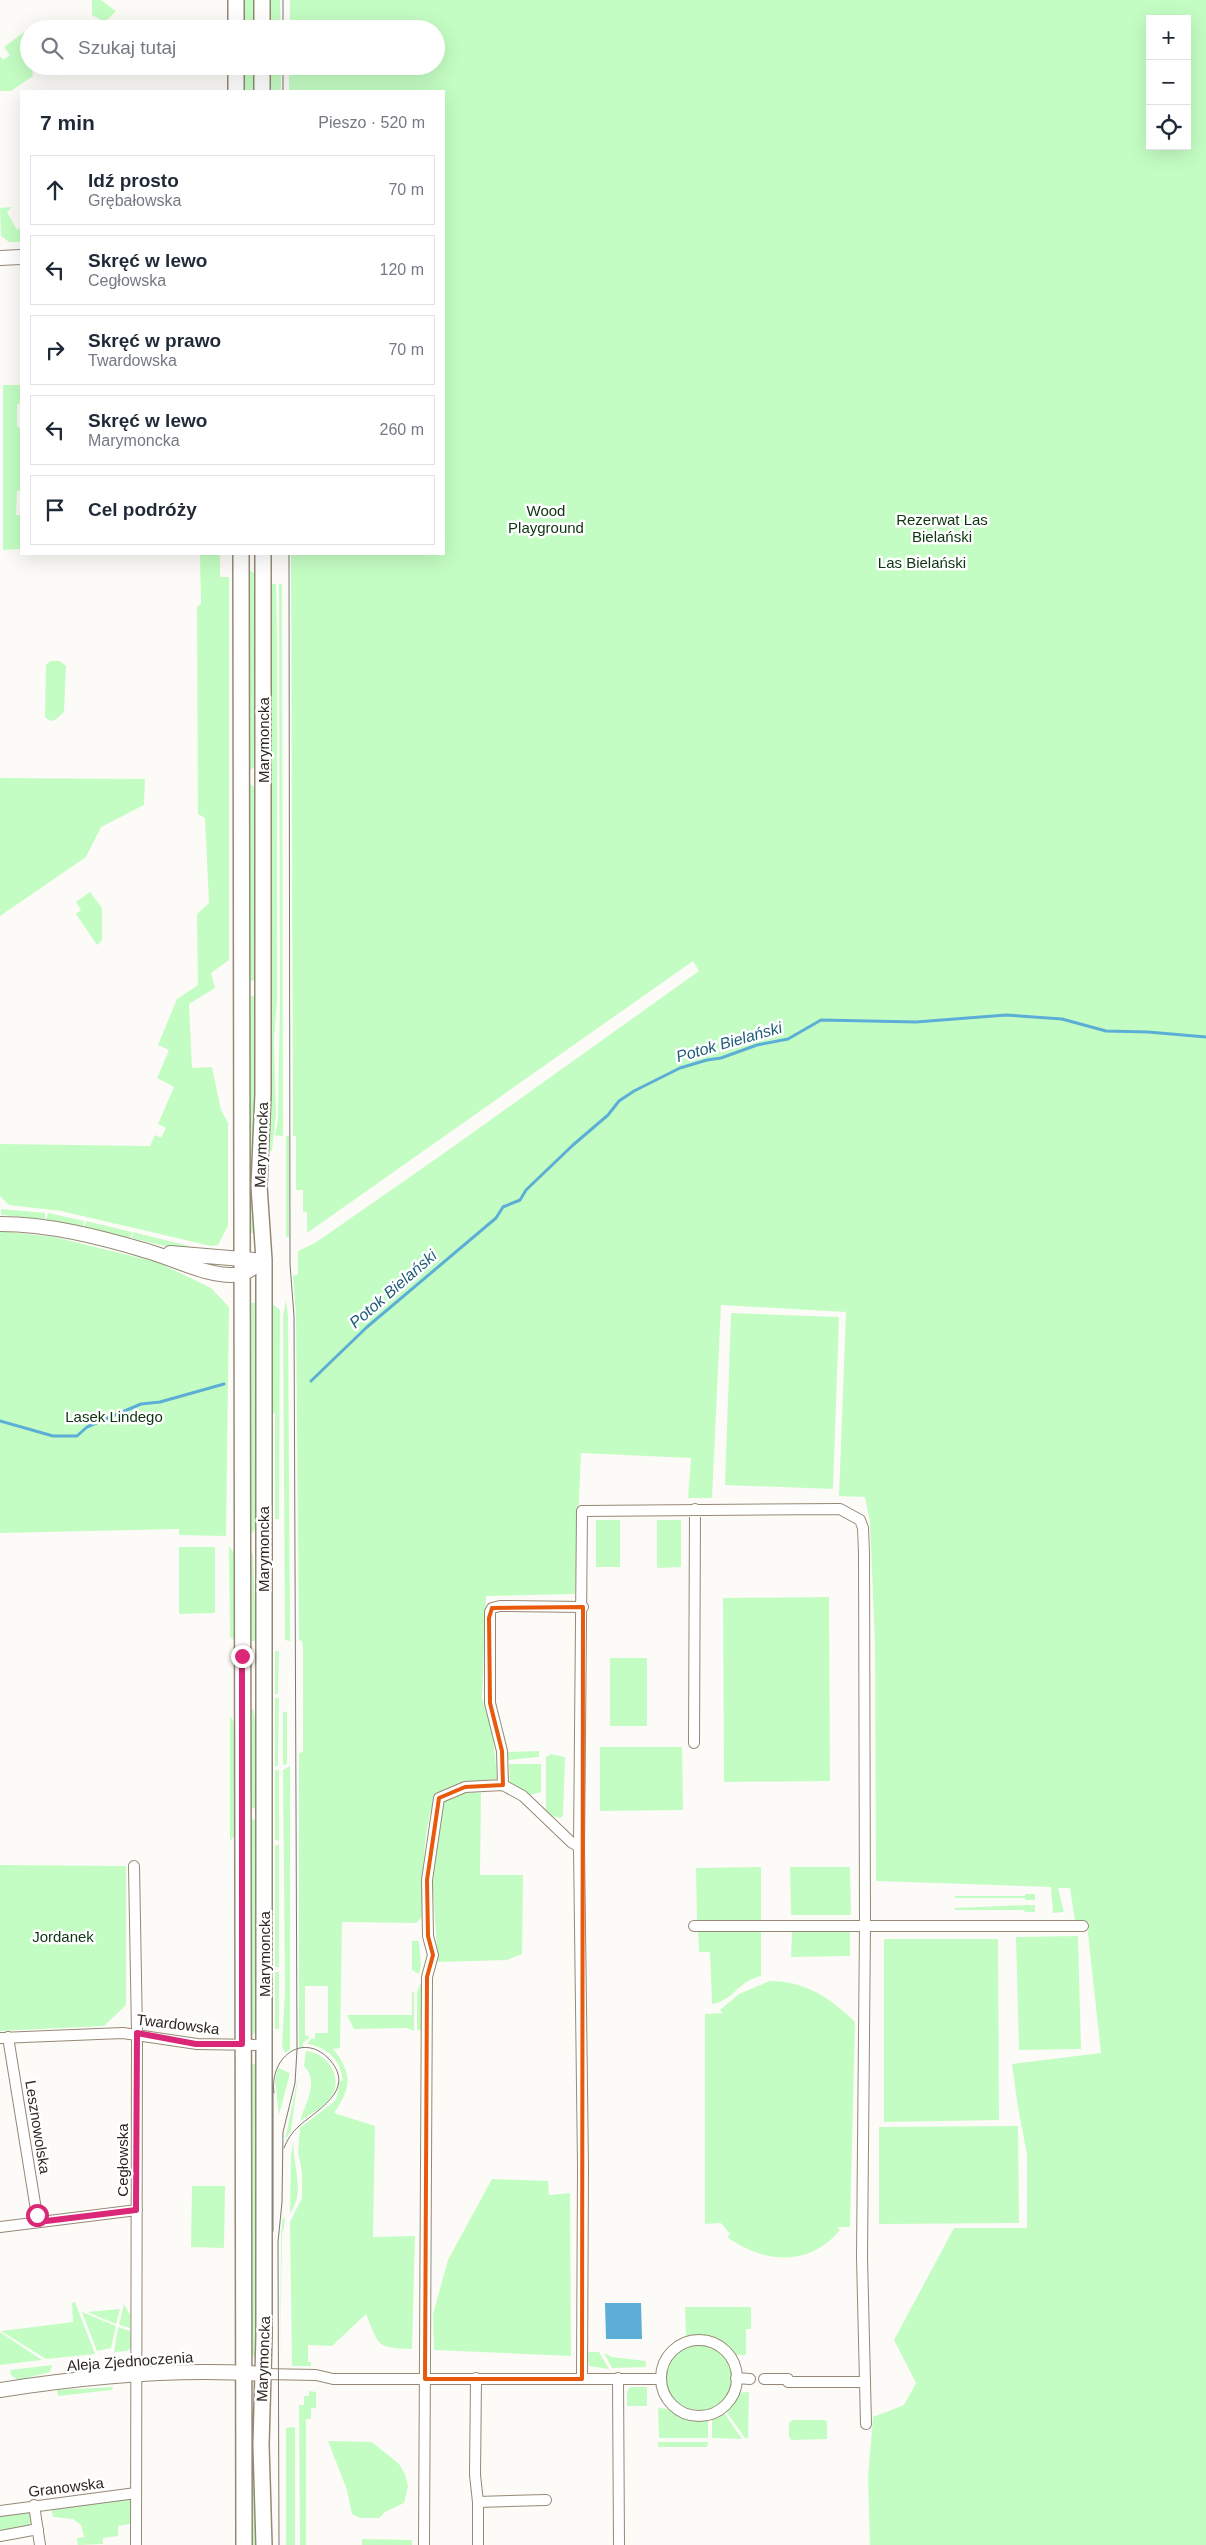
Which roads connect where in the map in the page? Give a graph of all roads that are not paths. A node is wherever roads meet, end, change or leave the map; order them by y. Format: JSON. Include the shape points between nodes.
{"nodes":[{"id":1,"x":236,"y":0,"type":"edge"},
{"id":2,"x":262,"y":0,"type":"edge"},
{"id":3,"x":236,"y":20,"type":"edge"},
{"id":4,"x":262,"y":20,"type":"edge"},
{"id":5,"x":236,"y":75,"type":"edge"},
{"id":6,"x":262,"y":75,"type":"edge"},
{"id":7,"x":236,"y":90,"type":"edge"},
{"id":8,"x":262,"y":90,"type":"edge"},
{"id":9,"x":20,"y":257,"type":"edge"},
{"id":10,"x":0,"y":258,"type":"edge"},
{"id":11,"x":241,"y":559,"type":"edge"},
{"id":12,"x":263,"y":559,"type":"edge"},
{"id":13,"x":241,"y":777,"type":"junction"},
{"id":14,"x":264,"y":777,"type":"junction"},
{"id":15,"x":241,"y":987,"type":"junction"},
{"id":16,"x":263,"y":988,"type":"junction"},
{"id":17,"x":0,"y":1224,"type":"edge"},
{"id":18,"x":264,"y":1260,"type":"junction"},
{"id":19,"x":241,"y":1266,"type":"junction"},
{"id":20,"x":695,"y":1509,"type":"junction"},
{"id":21,"x":583,"y":1607,"type":"junction"},
{"id":22,"x":242,"y":1656,"type":"junction"},
{"id":23,"x":264,"y":1690,"type":"junction"},
{"id":24,"x":242,"y":1711,"type":"junction"},
{"id":25,"x":694,"y":1743,"type":"dead end"},
{"id":26,"x":503,"y":1784,"type":"junction"},
{"id":27,"x":264,"y":1814,"type":"junction"},
{"id":28,"x":242,"y":1815,"type":"junction"},
{"id":29,"x":579,"y":1847,"type":"junction"},
{"id":30,"x":134,"y":1866,"type":"dead end"},
{"id":31,"x":865,"y":1924,"type":"junction"},
{"id":32,"x":694,"y":1926,"type":"dead end"},
{"id":33,"x":1083,"y":1926,"type":"dead end"},
{"id":34,"x":137,"y":2033,"type":"junction"},
{"id":35,"x":4,"y":2038,"type":"edge"},
{"id":36,"x":242,"y":2044,"type":"junction"},
{"id":37,"x":264,"y":2045,"type":"junction"},
{"id":38,"x":136,"y":2210,"type":"junction"},
{"id":39,"x":38,"y":2222,"type":"junction"},
{"id":40,"x":0,"y":2227,"type":"edge"},
{"id":41,"x":244,"y":2372,"type":"junction"},
{"id":42,"x":263,"y":2374,"type":"junction"},
{"id":43,"x":136,"y":2375,"type":"junction"},
{"id":44,"x":476,"y":2378,"type":"junction"},
{"id":45,"x":618,"y":2378,"type":"junction"},
{"id":46,"x":736,"y":2378,"type":"junction"},
{"id":47,"x":582,"y":2379,"type":"junction"},
{"id":48,"x":661,"y":2379,"type":"junction"},
{"id":49,"x":750,"y":2379,"type":"dead end"},
{"id":50,"x":764,"y":2379,"type":"dead end"},
{"id":51,"x":425,"y":2382,"type":"junction"},
{"id":52,"x":865,"y":2382,"type":"junction"},
{"id":53,"x":0,"y":2390,"type":"edge"},
{"id":54,"x":866,"y":2424,"type":"dead end"},
{"id":55,"x":136,"y":2493,"type":"junction"},
{"id":56,"x":546,"y":2500,"type":"dead end"},
{"id":57,"x":478,"y":2502,"type":"junction"},
{"id":58,"x":34,"y":2505,"type":"junction"},
{"id":59,"x":0,"y":2511,"type":"edge"},
{"id":60,"x":38,"y":2529,"type":"junction"},
{"id":61,"x":0,"y":2536,"type":"edge"},
{"id":62,"x":40,"y":2545,"type":"edge"},
{"id":63,"x":136,"y":2545,"type":"edge"},
{"id":64,"x":244,"y":2545,"type":"edge"},
{"id":65,"x":264,"y":2545,"type":"edge"},
{"id":66,"x":424,"y":2545,"type":"edge"},
{"id":67,"x":478,"y":2545,"type":"edge"},
{"id":68,"x":619,"y":2545,"type":"edge"}],
"edges":[{"from":1,"to":3,"type":"main road"},
{"from":2,"to":4,"type":"main road"},
{"from":5,"to":7,"type":"main road"},
{"from":6,"to":8,"type":"main road"},
{"from":9,"to":10,"type":"street"},
{"from":11,"to":12,"type":"main road"},
{"from":11,"to":13,"type":"main road","name":"Marymoncka"},
{"from":12,"to":14,"type":"main road","name":"Marymoncka"},
{"from":13,"to":14,"type":"main road"},
{"from":13,"to":15,"type":"main road","name":"Marymoncka"},
{"from":14,"to":16,"type":"main road","name":"Marymoncka"},
{"from":15,"to":16,"type":"main road"},
{"from":15,"to":19,"type":"main road","name":"Marymoncka"},
{"from":16,"to":18,"type":"main road","name":"Marymoncka","via":[[259,1186]]},
{"from":17,"to":19,"type":"street","via":[[48,1228],[147,1251],[212,1272]]},
{"from":18,"to":19,"type":"street"},
{"from":18,"to":23,"type":"main road","name":"Marymoncka"},
{"from":19,"to":22,"type":"main road","name":"Marymoncka"},
{"from":20,"to":21,"type":"street","via":[[582,1511]]},
{"from":20,"to":25,"type":"street"},
{"from":20,"to":31,"type":"street","via":[[840,1509],[860,1520],[864,1553]]},
{"from":21,"to":26,"type":"street","via":[[500,1606],[490,1612],[490,1703],[502,1752]]},
{"from":21,"to":29,"type":"street"},
{"from":22,"to":23,"type":"main road","via":[[254,1665]]},
{"from":22,"to":24,"type":"main road","name":"Marymoncka"},
{"from":23,"to":24,"type":"main road","via":[[254,1705]]},
{"from":23,"to":27,"type":"main road","name":"Marymoncka"},
{"from":24,"to":28,"type":"main road","name":"Marymoncka"},
{"from":26,"to":29,"type":"street","via":[[523,1796]]},
{"from":26,"to":51,"type":"street","via":[[465,1787],[439,1798],[426,1880],[428,1936],[433,1954],[428,1976]]},
{"from":27,"to":28,"type":"main road"},
{"from":27,"to":37,"type":"main road","name":"Marymoncka"},
{"from":28,"to":36,"type":"main road","name":"Marymoncka"},
{"from":29,"to":47,"type":"street"},
{"from":30,"to":34,"type":"street","name":"Cegłowska"},
{"from":31,"to":32,"type":"street"},
{"from":31,"to":33,"type":"street"},
{"from":31,"to":52,"type":"street","via":[[862,2257]]},
{"from":34,"to":35,"type":"street","name":"Twardowska"},
{"from":34,"to":36,"type":"street","name":"Twardowska","via":[[196,2044]]},
{"from":34,"to":38,"type":"street","name":"Cegłowska"},
{"from":35,"to":39,"type":"street","name":"Lesznowolska"},
{"from":36,"to":37,"type":"street","name":"Twardowska"},
{"from":36,"to":41,"type":"main road","name":"Marymoncka"},
{"from":37,"to":42,"type":"main road","name":"Marymoncka"},
{"from":38,"to":39,"type":"street"},
{"from":38,"to":43,"type":"street","name":"Cegłowska"},
{"from":39,"to":40,"type":"street"},
{"from":41,"to":42,"type":"street","name":"Aleja Zjednoczenia"},
{"from":41,"to":43,"type":"street","name":"Aleja Zjednoczenia"},
{"from":41,"to":64,"type":"main road","name":"Marymoncka"},
{"from":42,"to":51,"type":"street"},
{"from":42,"to":65,"type":"main road","name":"Marymoncka"},
{"from":43,"to":53,"type":"street","name":"Aleja Zjednoczenia"},
{"from":43,"to":55,"type":"street","name":"Cegłowska"},
{"from":44,"to":47,"type":"street"},
{"from":44,"to":51,"type":"street"},
{"from":44,"to":57,"type":"street","via":[[475,2475]]},
{"from":45,"to":47,"type":"street"},
{"from":45,"to":48,"type":"street"},
{"from":45,"to":68,"type":"street"},
{"from":46,"to":48,"type":"street","via":[[729,2401],[715,2412],[698,2416],[687,2414],[668,2401]]},
{"from":46,"to":48,"type":"street","via":[[735,2366],[728,2354],[706,2341],[692,2341],[669,2354]]},
{"from":46,"to":49,"type":"street"},
{"from":50,"to":52,"type":"street"},
{"from":51,"to":66,"type":"street"},
{"from":52,"to":54,"type":"street"},
{"from":55,"to":58,"type":"street","name":"Granowska"},
{"from":55,"to":63,"type":"street","name":"Cegłowska"},
{"from":56,"to":57,"type":"street"},
{"from":57,"to":67,"type":"street"},
{"from":58,"to":59,"type":"street","name":"Granowska"},
{"from":58,"to":60,"type":"street"},
{"from":60,"to":61,"type":"street"},
{"from":60,"to":62,"type":"street"}]}
